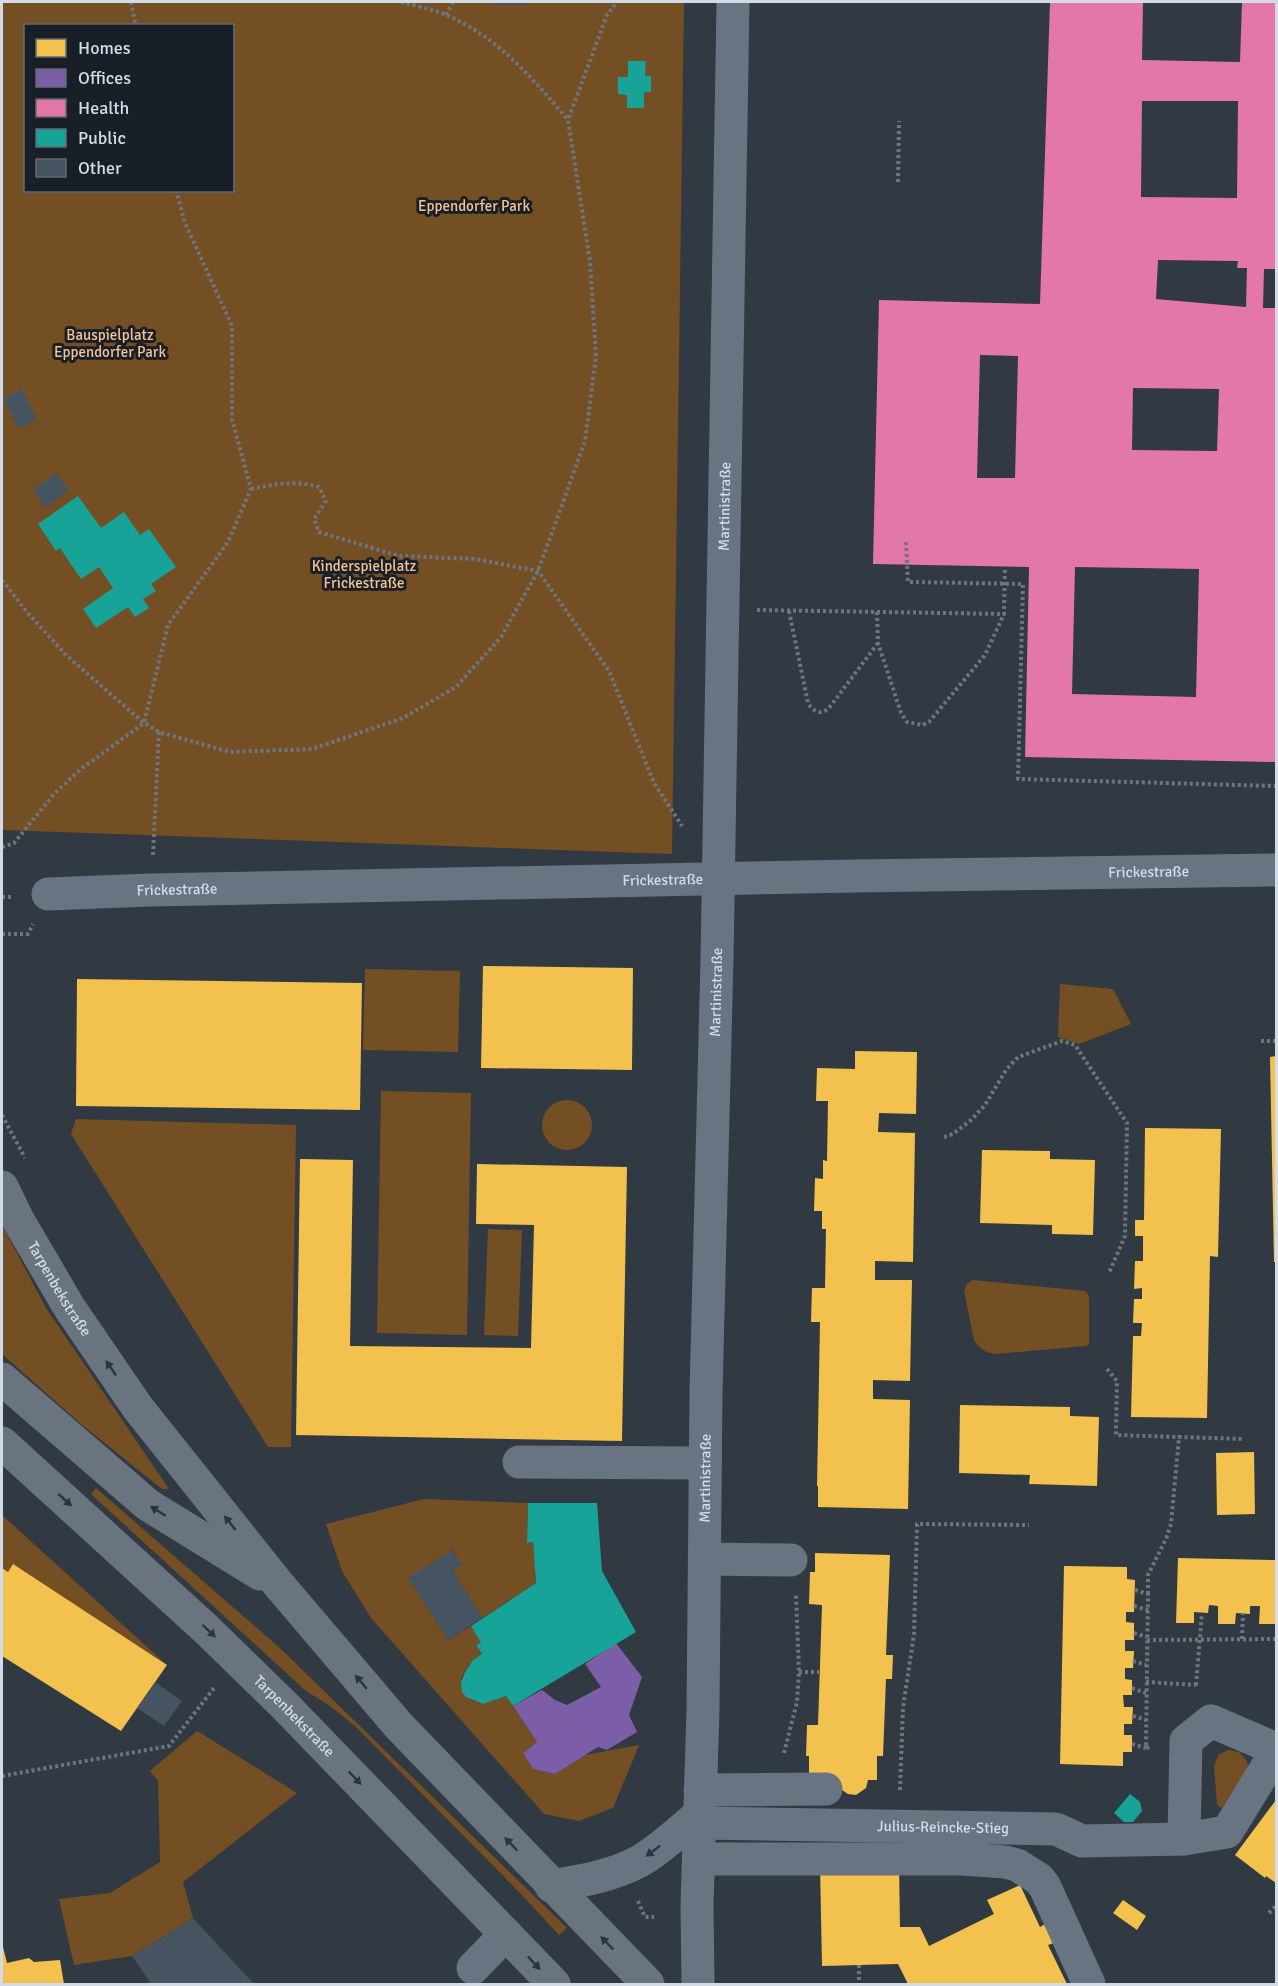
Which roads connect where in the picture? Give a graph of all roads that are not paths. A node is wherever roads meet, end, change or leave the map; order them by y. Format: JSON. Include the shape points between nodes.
{"nodes":[{"id":1,"x":733,"y":2,"type":"edge"},
{"id":2,"x":1276,"y":870,"type":"edge"},
{"id":3,"x":718,"y":879,"type":"junction"},
{"id":4,"x":48,"y":894,"type":"dead end"},
{"id":5,"x":2,"y":1187,"type":"edge"},
{"id":6,"x":2,"y":1378,"type":"edge"},
{"id":7,"x":2,"y":1424,"type":"edge"},
{"id":8,"x":11,"y":1452,"type":"edge"},
{"id":9,"x":519,"y":1462,"type":"dead end"},
{"id":10,"x":705,"y":1463,"type":"junction"},
{"id":11,"x":705,"y":1559,"type":"junction"},
{"id":12,"x":791,"y":1560,"type":"road end"},
{"id":13,"x":279,"y":1586,"type":"junction"},
{"id":14,"x":1276,"y":1750,"type":"edge"},
{"id":15,"x":826,"y":1789,"type":"dead end"},
{"id":16,"x":700,"y":1809,"type":"junction"},
{"id":17,"x":1184,"y":1839,"type":"junction"},
{"id":18,"x":699,"y":1859,"type":"junction"},
{"id":19,"x":551,"y":1886,"type":"junction"},
{"id":20,"x":506,"y":1934,"type":"junction"},
{"id":21,"x":473,"y":1968,"type":"dead end"},
{"id":22,"x":554,"y":1984,"type":"edge"},
{"id":23,"x":648,"y":1984,"type":"edge"},
{"id":24,"x":698,"y":1984,"type":"edge"},
{"id":25,"x":1089,"y":1984,"type":"edge"}],
"edges":[{"from":1,"to":3,"type":"street","name":"Martinistraße"},
{"from":2,"to":3,"type":"street","name":"Frickestraße"},
{"from":3,"to":4,"type":"street","name":"Frickestraße"},
{"from":3,"to":10,"type":"street","name":"Martinistraße"},
{"from":13,"to":5,"type":"main road","name":"Tarpenbekstraße","one_way":true,"via":[[138,1408],[69,1307]]},
{"from":13,"to":6,"type":"main road","name":"Tarpenbekstraße","one_way":true,"via":[[148,1505]]},
{"from":7,"to":8,"type":"main road","name":"Tarpenbekstraße"},
{"from":8,"to":20,"type":"main road","name":"Tarpenbekstraße","one_way":true,"via":[[222,1644]]},
{"from":9,"to":10,"type":"street"},
{"from":10,"to":11,"type":"street","name":"Martinistraße"},
{"from":11,"to":12,"type":"street"},
{"from":11,"to":16,"type":"street","name":"Martinistraße"},
{"from":19,"to":13,"type":"main road","name":"Tarpenbekstraße","one_way":true,"via":[[399,1726]]},
{"from":14,"to":17,"type":"street","name":"Julius-Reincke-Stieg","via":[[1227,1833]]},
{"from":14,"to":17,"type":"street","name":"Julius-Reincke-Stieg","via":[[1211,1721],[1186,1741]]},
{"from":15,"to":16,"type":"street","via":[[776,1789]]},
{"from":16,"to":17,"type":"street","name":"Julius-Reincke-Stieg","via":[[899,1827],[1056,1829],[1082,1841]]},
{"from":16,"to":18,"type":"street","name":"Martinistraße"},
{"from":16,"to":19,"type":"street","one_way":true,"via":[[642,1860],[591,1880]]},
{"from":18,"to":24,"type":"street","name":"Martinistraße"},
{"from":18,"to":25,"type":"street","via":[[963,1859],[1017,1865],[1045,1887]]},
{"from":23,"to":19,"type":"main road","name":"Tarpenbekstraße","one_way":true},
{"from":20,"to":21,"type":"street"},
{"from":20,"to":22,"type":"main road","name":"Tarpenbekstraße","one_way":true}]}
